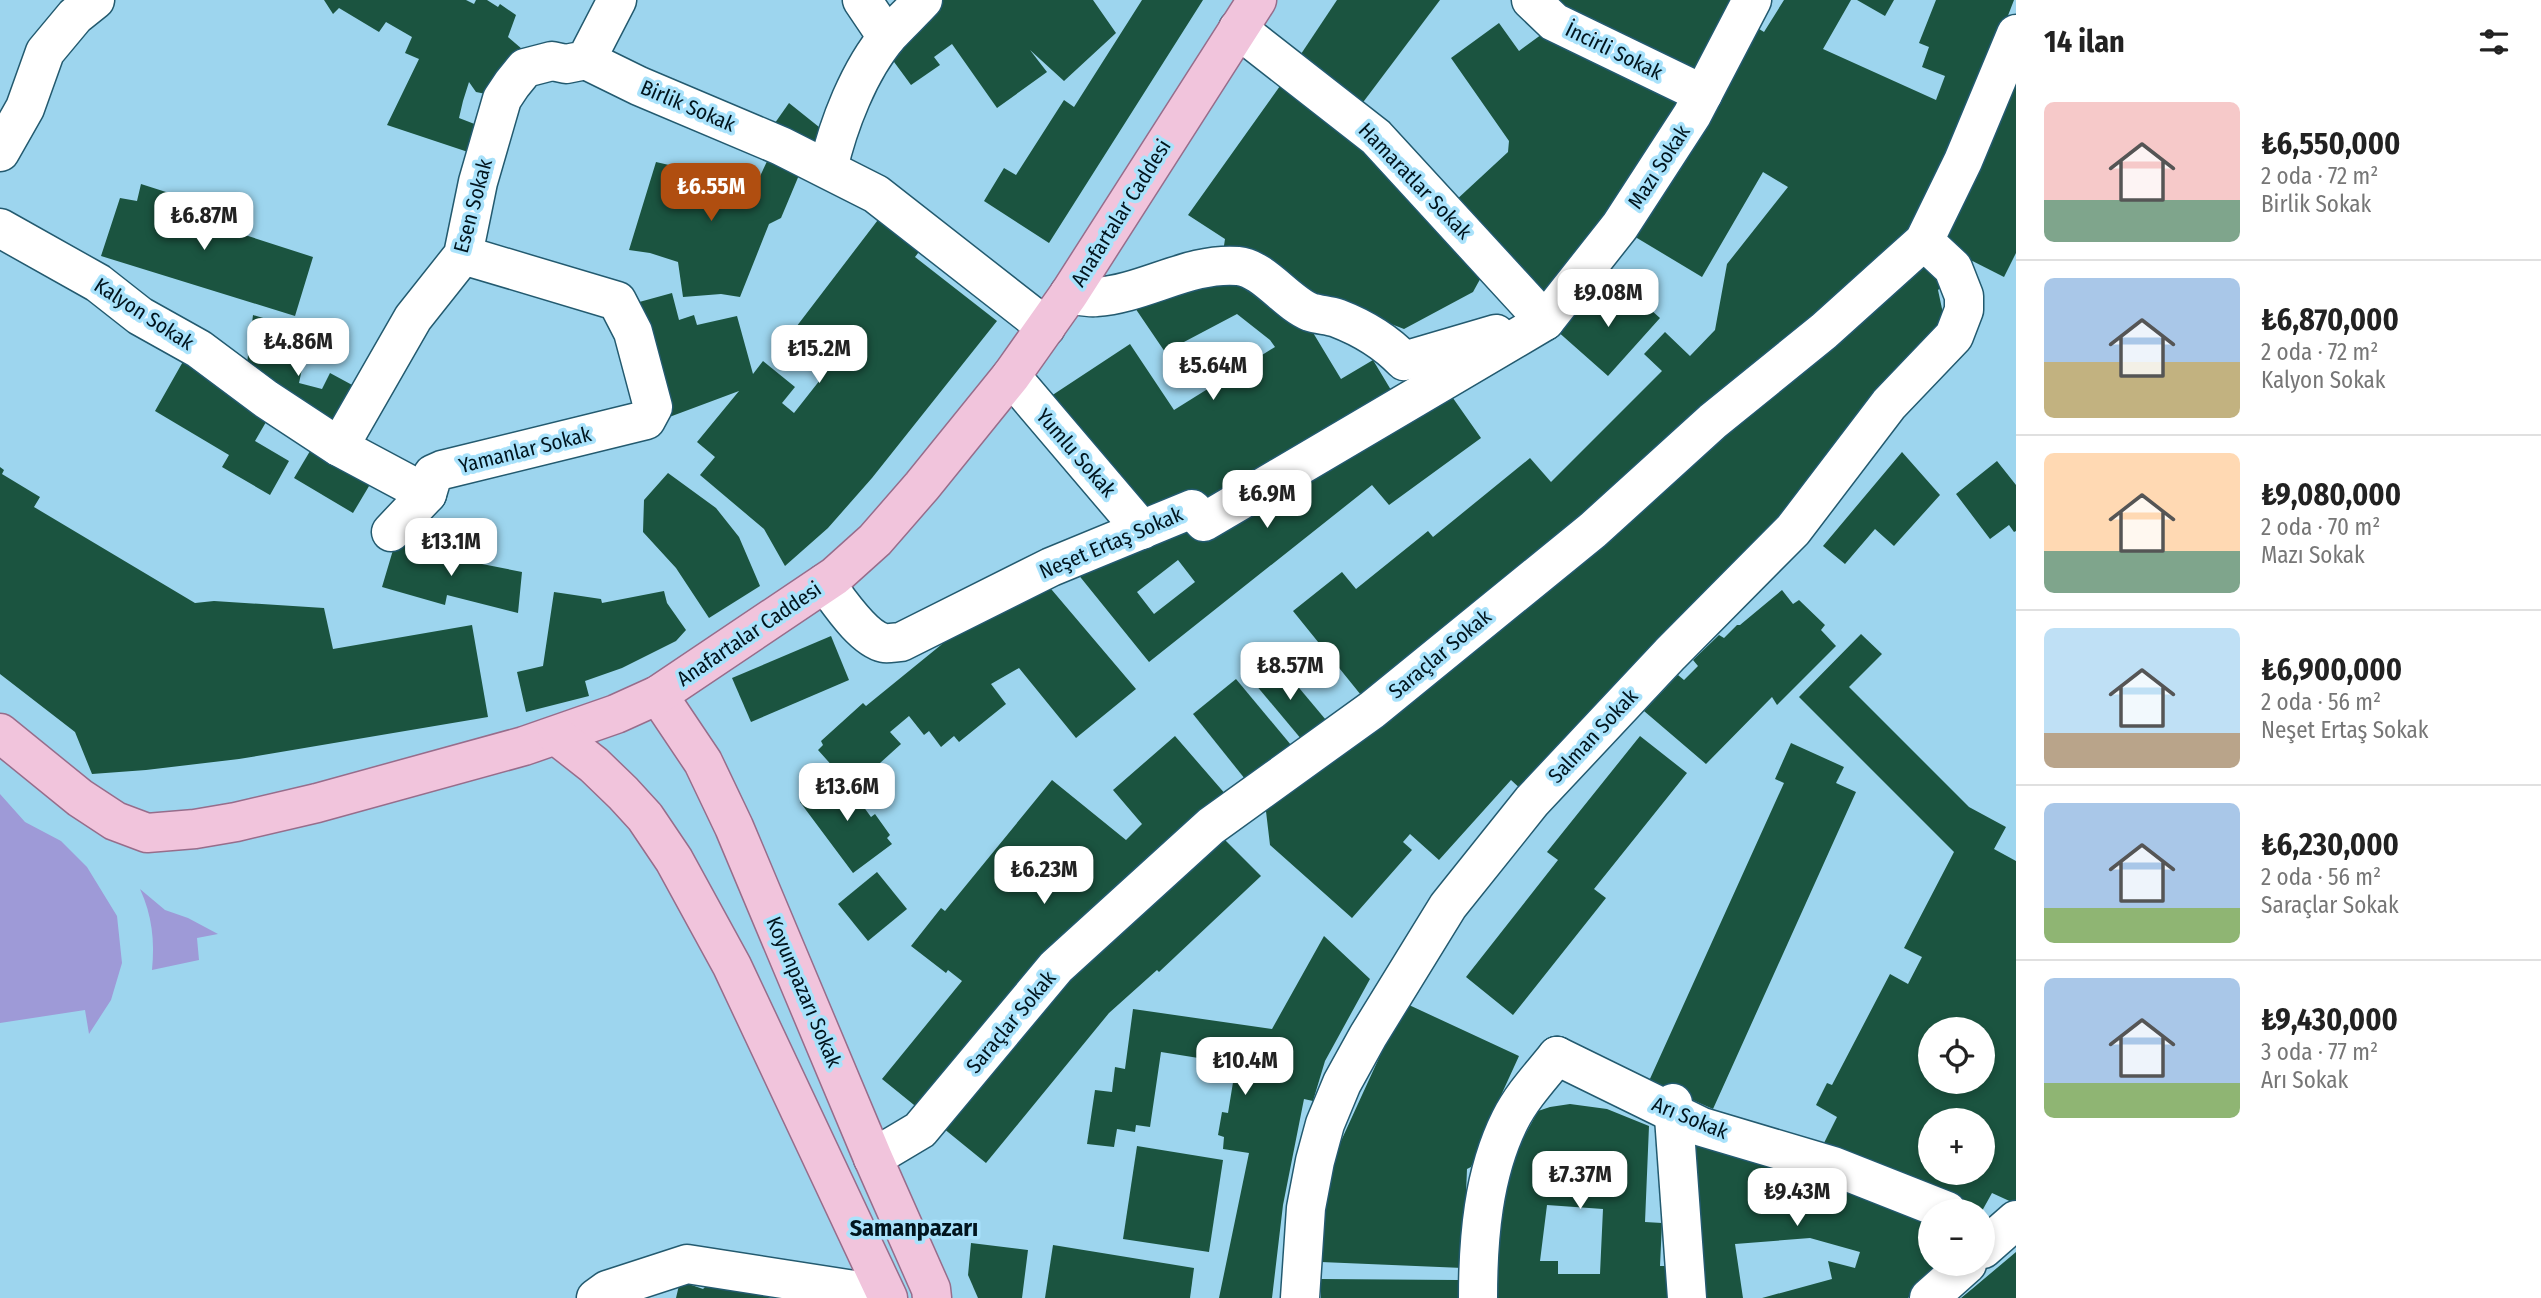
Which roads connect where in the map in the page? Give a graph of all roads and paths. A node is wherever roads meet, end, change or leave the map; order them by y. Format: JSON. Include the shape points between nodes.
{"nodes":[{"id":1,"x":94,"y":0,"type":"edge"},
{"id":2,"x":617,"y":0,"type":"edge"},
{"id":3,"x":862,"y":0,"type":"edge"},
{"id":4,"x":923,"y":0,"type":"edge"},
{"id":5,"x":1531,"y":0,"type":"edge"},
{"id":6,"x":1752,"y":0,"type":"edge"},
{"id":7,"x":1247,"y":15,"type":"edge"},
{"id":8,"x":2016,"y":34,"type":"edge"},
{"id":9,"x":887,"y":37,"type":"junction"},
{"id":10,"x":586,"y":60,"type":"junction"},
{"id":11,"x":1703,"y":93,"type":"junction"},
{"id":12,"x":0,"y":152,"type":"edge"},
{"id":13,"x":828,"y":169,"type":"junction"},
{"id":14,"x":0,"y":228,"type":"edge"},
{"id":15,"x":1924,"y":241,"type":"junction"},
{"id":16,"x":463,"y":255,"type":"junction"},
{"id":17,"x":1069,"y":294,"type":"junction"},
{"id":18,"x":1545,"y":321,"type":"junction"},
{"id":19,"x":1046,"y":327,"type":"junction"},
{"id":20,"x":1011,"y":376,"type":"junction"},
{"id":21,"x":339,"y":447,"type":"junction"},
{"id":22,"x":428,"y":494,"type":"junction"},
{"id":23,"x":1142,"y":530,"type":"junction"},
{"id":24,"x":391,"y":532,"type":"dead end"},
{"id":25,"x":825,"y":583,"type":"junction"},
{"id":26,"x":658,"y":695,"type":"junction"},
{"id":27,"x":0,"y":733,"type":"edge"},
{"id":28,"x":557,"y":736,"type":"junction"},
{"id":29,"x":1673,"y":1109,"type":"junction"},
{"id":30,"x":1793,"y":1153,"type":"junction"},
{"id":31,"x":873,"y":1158,"type":"junction"},
{"id":32,"x":1918,"y":1200,"type":"edge"},
{"id":33,"x":1918,"y":1206,"type":"edge"},
{"id":34,"x":1954,"y":1276,"type":"edge"},
{"id":35,"x":887,"y":1296,"type":"edge"},
{"id":36,"x":596,"y":1298,"type":"edge"},
{"id":37,"x":932,"y":1298,"type":"edge"},
{"id":38,"x":1300,"y":1298,"type":"edge"},
{"id":39,"x":1478,"y":1298,"type":"edge"},
{"id":40,"x":1686,"y":1298,"type":"edge"},
{"id":41,"x":1929,"y":1298,"type":"edge"}],
"edges":[{"from":1,"to":12,"type":"street","via":[[45,52],[25,108]]},
{"from":2,"to":10,"type":"street"},
{"from":3,"to":9,"type":"street"},
{"from":4,"to":9,"type":"street"},
{"from":5,"to":11,"type":"street","name":"İncirli Sokak","via":[[1554,22]]},
{"from":6,"to":11,"type":"street","name":"Mazı Sokak"},
{"from":7,"to":17,"type":"main road","name":"Anafartalar Caddesi"},
{"from":7,"to":18,"type":"street","name":"Hamaratlar Sokak","via":[[1376,137]]},
{"from":8,"to":15,"type":"street"},
{"from":9,"to":13,"type":"street","via":[[866,69],[836,135]]},
{"from":10,"to":13,"type":"street","name":"Birlik Sokak"},
{"from":10,"to":16,"type":"street","name":"Esen Sokak","via":[[525,68],[512,83],[502,99]]},
{"from":11,"to":18,"type":"street","name":"Mazı Sokak","via":[[1620,226]]},
{"from":13,"to":19,"type":"street","name":"Birlik Sokak","via":[[876,194]]},
{"from":14,"to":21,"type":"street","name":"Kalyon Sokak","via":[[98,283],[140,316],[199,349]]},
{"from":15,"to":31,"type":"street","name":"Saraçlar Sokak","via":[[1593,530],[1373,710],[1211,826],[1056,967],[920,1130]]},
{"from":15,"to":38,"type":"street","name":"Salman Sokak","via":[[1953,268],[1964,296],[1954,336],[1889,404],[1793,530],[1532,801],[1448,906],[1368,1036],[1342,1083],[1315,1161],[1306,1208]]},
{"from":16,"to":21,"type":"street","name":"Esen Sokak","via":[[413,318]]},
{"from":16,"to":22,"type":"street","name":"Yamanlar Sokak","via":[[617,301],[633,332],[653,407],[646,420],[442,470],[433,474]]},
{"from":17,"to":18,"type":"street","via":[[1095,297],[1196,271],[1240,266],[1309,311],[1374,336],[1404,361]]},
{"from":17,"to":19,"type":"main road","name":"Anafartalar Caddesi"},
{"from":18,"to":23,"type":"street","name":"Neşet Ertaş Sokak","via":[[1203,522],[1192,509]]},
{"from":19,"to":20,"type":"main road","name":"Anafartalar Caddesi"},
{"from":20,"to":23,"type":"street","name":"Yumlu Sokak"},
{"from":20,"to":25,"type":"main road","name":"Anafartalar Caddesi","via":[[875,540]]},
{"from":21,"to":22,"type":"street","name":"Kalyon Sokak"},
{"from":22,"to":24,"type":"street","name":"Yamanlar Sokak"},
{"from":23,"to":25,"type":"street","name":"Neşet Ertaş Sokak","via":[[1051,567],[901,642],[885,644],[873,637]]},
{"from":25,"to":26,"type":"main road","name":"Anafartalar Caddesi"},
{"from":26,"to":28,"type":"main road","name":"Anafartalar Caddesi"},
{"from":26,"to":31,"type":"main road","name":"Koyunpazarı Sokak","via":[[703,762],[729,816]]},
{"from":27,"to":28,"type":"main road","name":"Anafartalar Caddesi","via":[[80,799],[115,821],[148,833],[236,822],[317,803]]},
{"from":28,"to":35,"type":"main road","via":[[623,793],[674,860],[732,966]]},
{"from":29,"to":30,"type":"street","name":"Arı Sokak","via":[[1702,1127]]},
{"from":29,"to":39,"type":"street","name":"Arı Sokak","via":[[1557,1056],[1510,1119],[1499,1146],[1480,1237]]},
{"from":29,"to":40,"type":"street","via":[[1664,1197],[1678,1223]]},
{"from":30,"to":32,"type":"street","name":"Arı Sokak"},
{"from":30,"to":33,"type":"street"},
{"from":31,"to":37,"type":"main road","name":"Koyunpazarı Sokak"},
{"from":34,"to":41,"type":"street"},
{"from":35,"to":36,"type":"street","via":[[687,1264],[607,1290]]}]}
